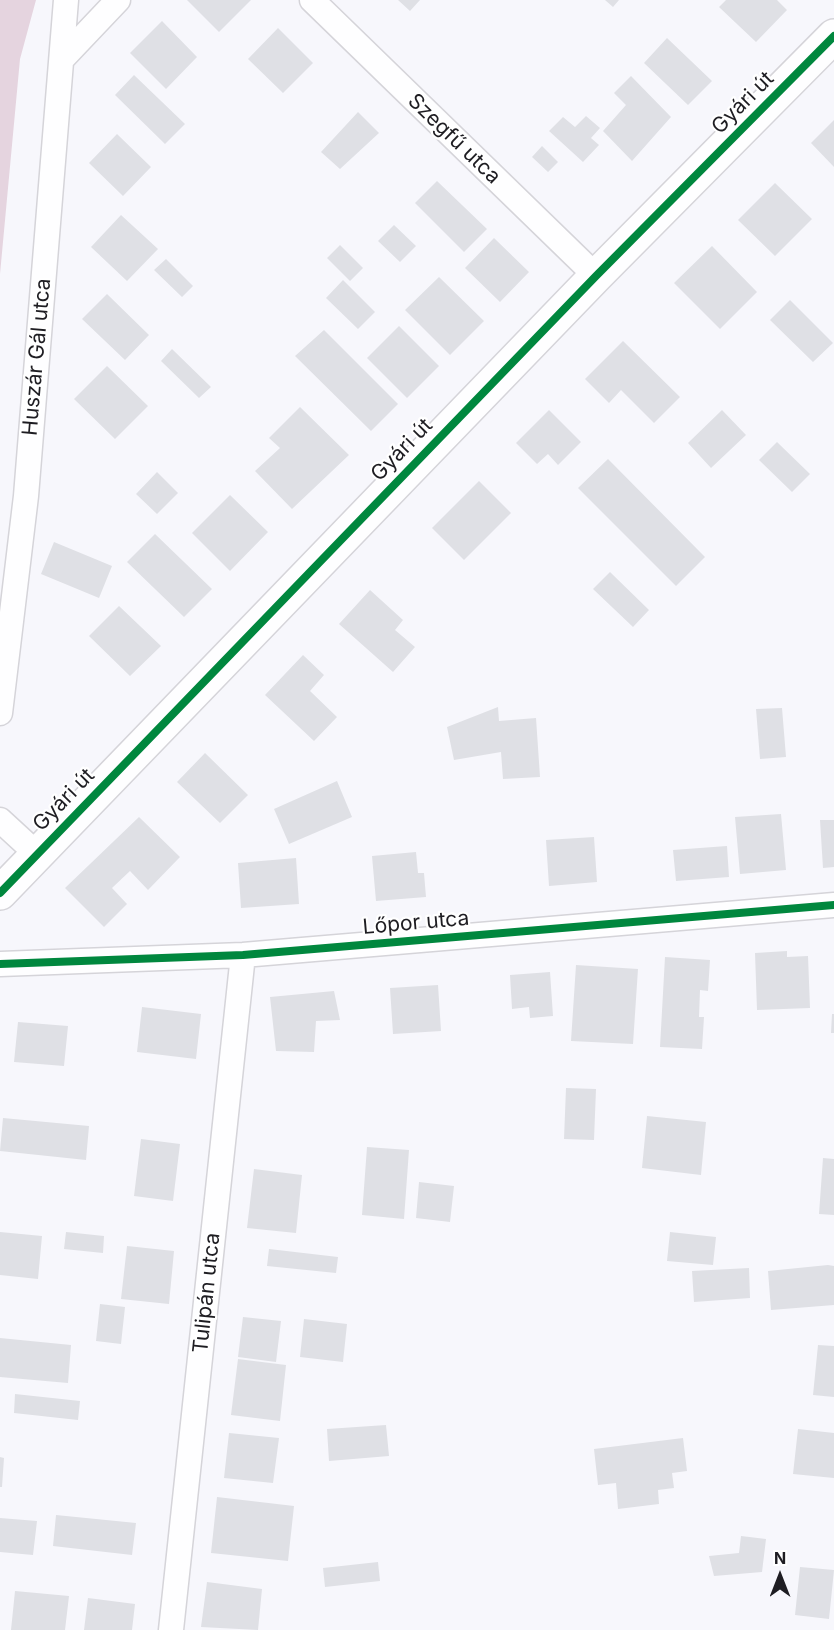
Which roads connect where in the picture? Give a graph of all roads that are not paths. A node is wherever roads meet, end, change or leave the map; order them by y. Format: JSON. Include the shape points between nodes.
{"nodes":[{"id":1,"x":66,"y":0,"type":"edge"},
{"id":2,"x":118,"y":0,"type":"edge"},
{"id":3,"x":312,"y":0,"type":"edge"},
{"id":4,"x":834,"y":36,"type":"edge"},
{"id":5,"x":62,"y":58,"type":"junction"},
{"id":6,"x":596,"y":276,"type":"junction"},
{"id":7,"x":0,"y":713,"type":"edge"},
{"id":8,"x":0,"y":820,"type":"edge"},
{"id":9,"x":36,"y":854,"type":"junction"},
{"id":10,"x":0,"y":893,"type":"edge"},
{"id":11,"x":834,"y":905,"type":"edge"},
{"id":12,"x":243,"y":955,"type":"junction"},
{"id":13,"x":0,"y":964,"type":"edge"},
{"id":14,"x":171,"y":1630,"type":"edge"}],
"edges":[{"from":1,"to":5,"type":"street","name":"Huszár Gál utca"},
{"from":2,"to":5,"type":"street"},
{"from":3,"to":6,"type":"street","name":"Szegfű utca"},
{"from":4,"to":6,"type":"street","name":"Gyári út"},
{"from":5,"to":7,"type":"street","name":"Huszár Gál utca","via":[[26,496]]},
{"from":6,"to":9,"type":"street","name":"Gyári út"},
{"from":8,"to":9,"type":"street"},
{"from":9,"to":10,"type":"street","name":"Gyári út"},
{"from":11,"to":12,"type":"street","name":"Lőpor utca"},
{"from":12,"to":13,"type":"street","name":"Lőpor utca"},
{"from":12,"to":14,"type":"street","name":"Tulipán utca"}]}
